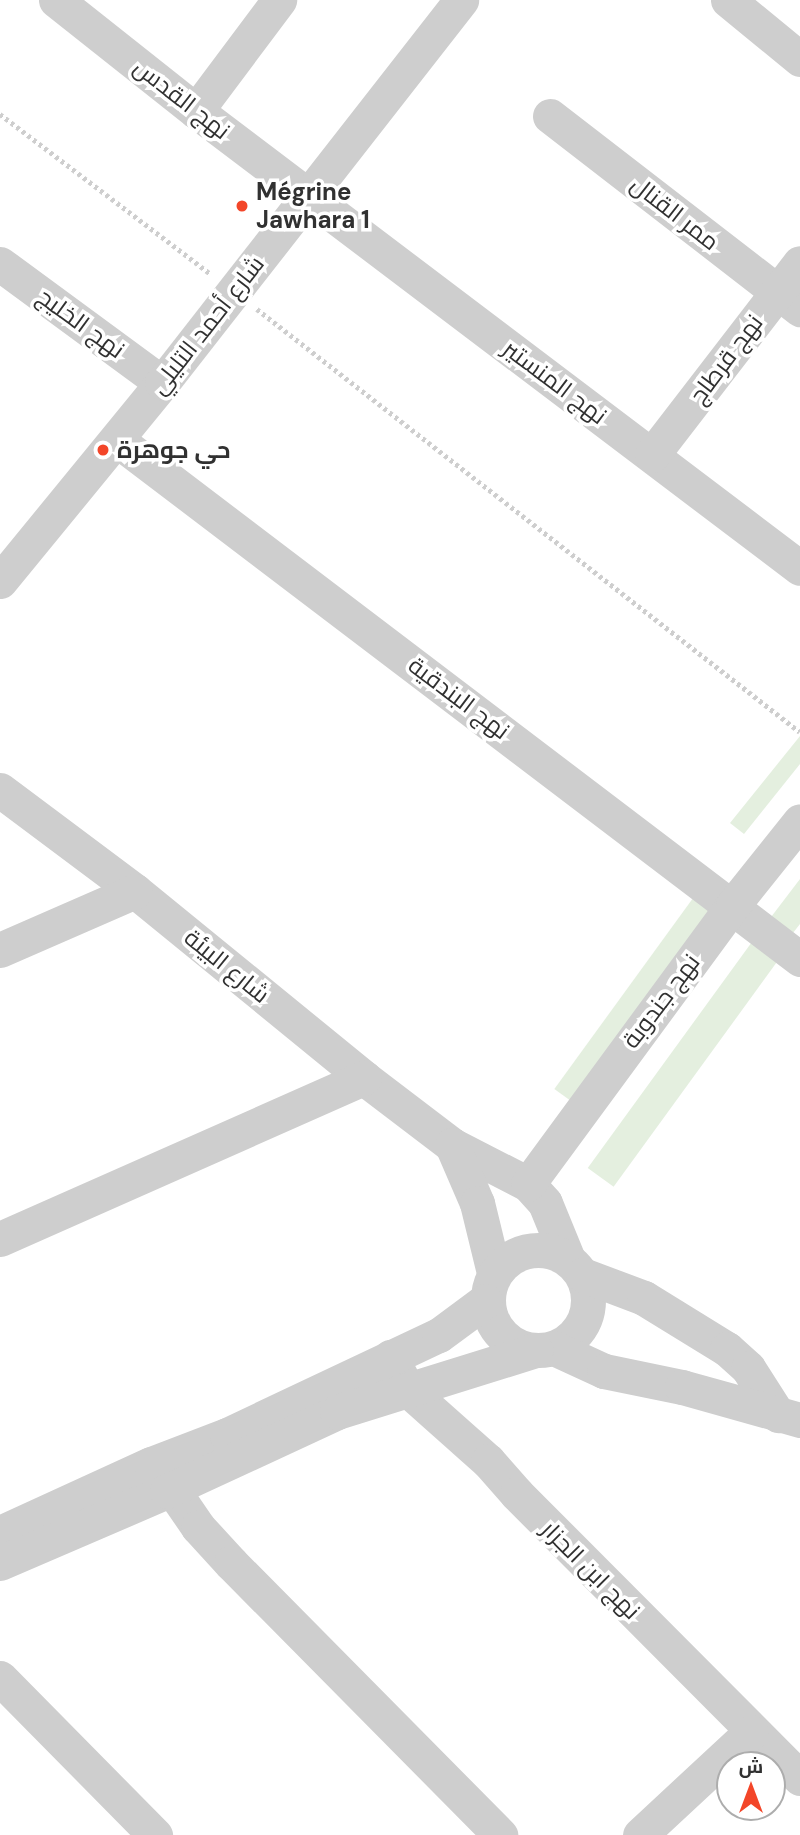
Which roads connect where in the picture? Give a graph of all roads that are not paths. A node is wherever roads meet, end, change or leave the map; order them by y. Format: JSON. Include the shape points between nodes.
{"nodes":[{"id":1,"x":57,"y":0,"type":"edge"},
{"id":2,"x":279,"y":0,"type":"edge"},
{"id":3,"x":461,"y":0,"type":"edge"},
{"id":4,"x":728,"y":0,"type":"edge"},
{"id":5,"x":800,"y":59,"type":"edge"},
{"id":6,"x":196,"y":111,"type":"junction"},
{"id":7,"x":550,"y":116,"type":"dead end"},
{"id":8,"x":309,"y":195,"type":"junction"},
{"id":9,"x":800,"y":263,"type":"edge"},
{"id":10,"x":0,"y":264,"type":"edge"},
{"id":11,"x":789,"y":300,"type":"edge"},
{"id":12,"x":162,"y":383,"type":"junction"},
{"id":13,"x":117,"y":440,"type":"junction"},
{"id":14,"x":652,"y":455,"type":"junction"},
{"id":15,"x":800,"y":568,"type":"edge"},
{"id":16,"x":0,"y":581,"type":"edge"},
{"id":17,"x":0,"y":790,"type":"edge"},
{"id":18,"x":800,"y":821,"type":"edge"},
{"id":19,"x":135,"y":891,"type":"junction"},
{"id":20,"x":733,"y":905,"type":"junction"},
{"id":21,"x":0,"y":950,"type":"edge"},
{"id":22,"x":800,"y":959,"type":"edge"},
{"id":23,"x":363,"y":1078,"type":"junction"},
{"id":24,"x":453,"y":1145,"type":"junction"},
{"id":25,"x":528,"y":1184,"type":"junction"},
{"id":26,"x":0,"y":1239,"type":"edge"},
{"id":27,"x":575,"y":1266,"type":"junction"},
{"id":28,"x":490,"y":1287,"type":"junction"},
{"id":29,"x":545,"y":1349,"type":"junction"},
{"id":30,"x":390,"y":1357,"type":"junction"},
{"id":31,"x":408,"y":1390,"type":"junction"},
{"id":32,"x":789,"y":1418,"type":"edge"},
{"id":33,"x":172,"y":1489,"type":"junction"},
{"id":34,"x":0,"y":1533,"type":"edge"},
{"id":35,"x":0,"y":1563,"type":"edge"},
{"id":36,"x":0,"y":1678,"type":"edge"},
{"id":37,"x":751,"y":1732,"type":"junction"},
{"id":38,"x":797,"y":1768,"type":"edge"},
{"id":39,"x":155,"y":1835,"type":"edge"},
{"id":40,"x":499,"y":1835,"type":"edge"},
{"id":41,"x":640,"y":1835,"type":"edge"}],
"edges":[{"from":1,"to":6,"type":"street","name":"نهج القدس"},
{"from":2,"to":6,"type":"street"},
{"from":3,"to":8,"type":"street","name":"شارع أحمد التليلي"},
{"from":4,"to":5,"type":"street"},
{"from":6,"to":8,"type":"street","name":"نهج القدس"},
{"from":7,"to":11,"type":"street","name":"ممر القنال"},
{"from":8,"to":12,"type":"street","name":"شارع أحمد التليلي"},
{"from":8,"to":14,"type":"street","name":"نهج المنستير"},
{"from":9,"to":11,"type":"street","name":"نهج قرطاج"},
{"from":10,"to":12,"type":"street","name":"نهج الخليج"},
{"from":11,"to":14,"type":"street","name":"نهج قرطاج"},
{"from":12,"to":13,"type":"street","name":"شارع أحمد التليلي"},
{"from":13,"to":16,"type":"street","name":"شارع أحمد التليلي"},
{"from":13,"to":20,"type":"street","name":"نهج البندقية"},
{"from":14,"to":15,"type":"street","name":"نهج المنستير"},
{"from":17,"to":19,"type":"street","name":"شارع البيئة"},
{"from":18,"to":20,"type":"street","name":"نهج جندوبة"},
{"from":19,"to":21,"type":"street"},
{"from":19,"to":23,"type":"street","name":"شارع البيئة"},
{"from":20,"to":22,"type":"street","name":"نهج البندقية"},
{"from":20,"to":25,"type":"street","name":"نهج جندوبة"},
{"from":23,"to":24,"type":"street","name":"شارع البيئة"},
{"from":23,"to":26,"type":"street"},
{"from":24,"to":25,"type":"street","name":"شارع البيئة"},
{"from":24,"to":28,"type":"street","via":[[477,1203]]},
{"from":25,"to":27,"type":"street","via":[[545,1203]]},
{"from":27,"to":28,"type":"street","via":[[549,1250],[530,1249],[512,1256]]},
{"from":27,"to":29,"type":"street","via":[[589,1296],[586,1318],[573,1336]]},
{"from":27,"to":32,"type":"street","via":[[644,1298],[727,1349]]},
{"from":28,"to":29,"type":"street","via":[[498,1331],[522,1348]]},
{"from":28,"to":30,"type":"street","via":[[439,1335]]},
{"from":29,"to":31,"type":"street"},
{"from":29,"to":32,"type":"street","via":[[604,1371],[682,1387]]},
{"from":30,"to":31,"type":"street","name":"نهج ابن الجزار"},
{"from":30,"to":34,"type":"street","via":[[227,1435]]},
{"from":31,"to":33,"type":"street","via":[[337,1412]]},
{"from":31,"to":37,"type":"street","name":"نهج ابن الجزار","via":[[488,1461]]},
{"from":33,"to":35,"type":"street"},
{"from":33,"to":40,"type":"street","via":[[231,1563]]},
{"from":36,"to":39,"type":"street"},
{"from":37,"to":38,"type":"street","name":"نهج ابن الجزار"},
{"from":37,"to":41,"type":"street"}]}
